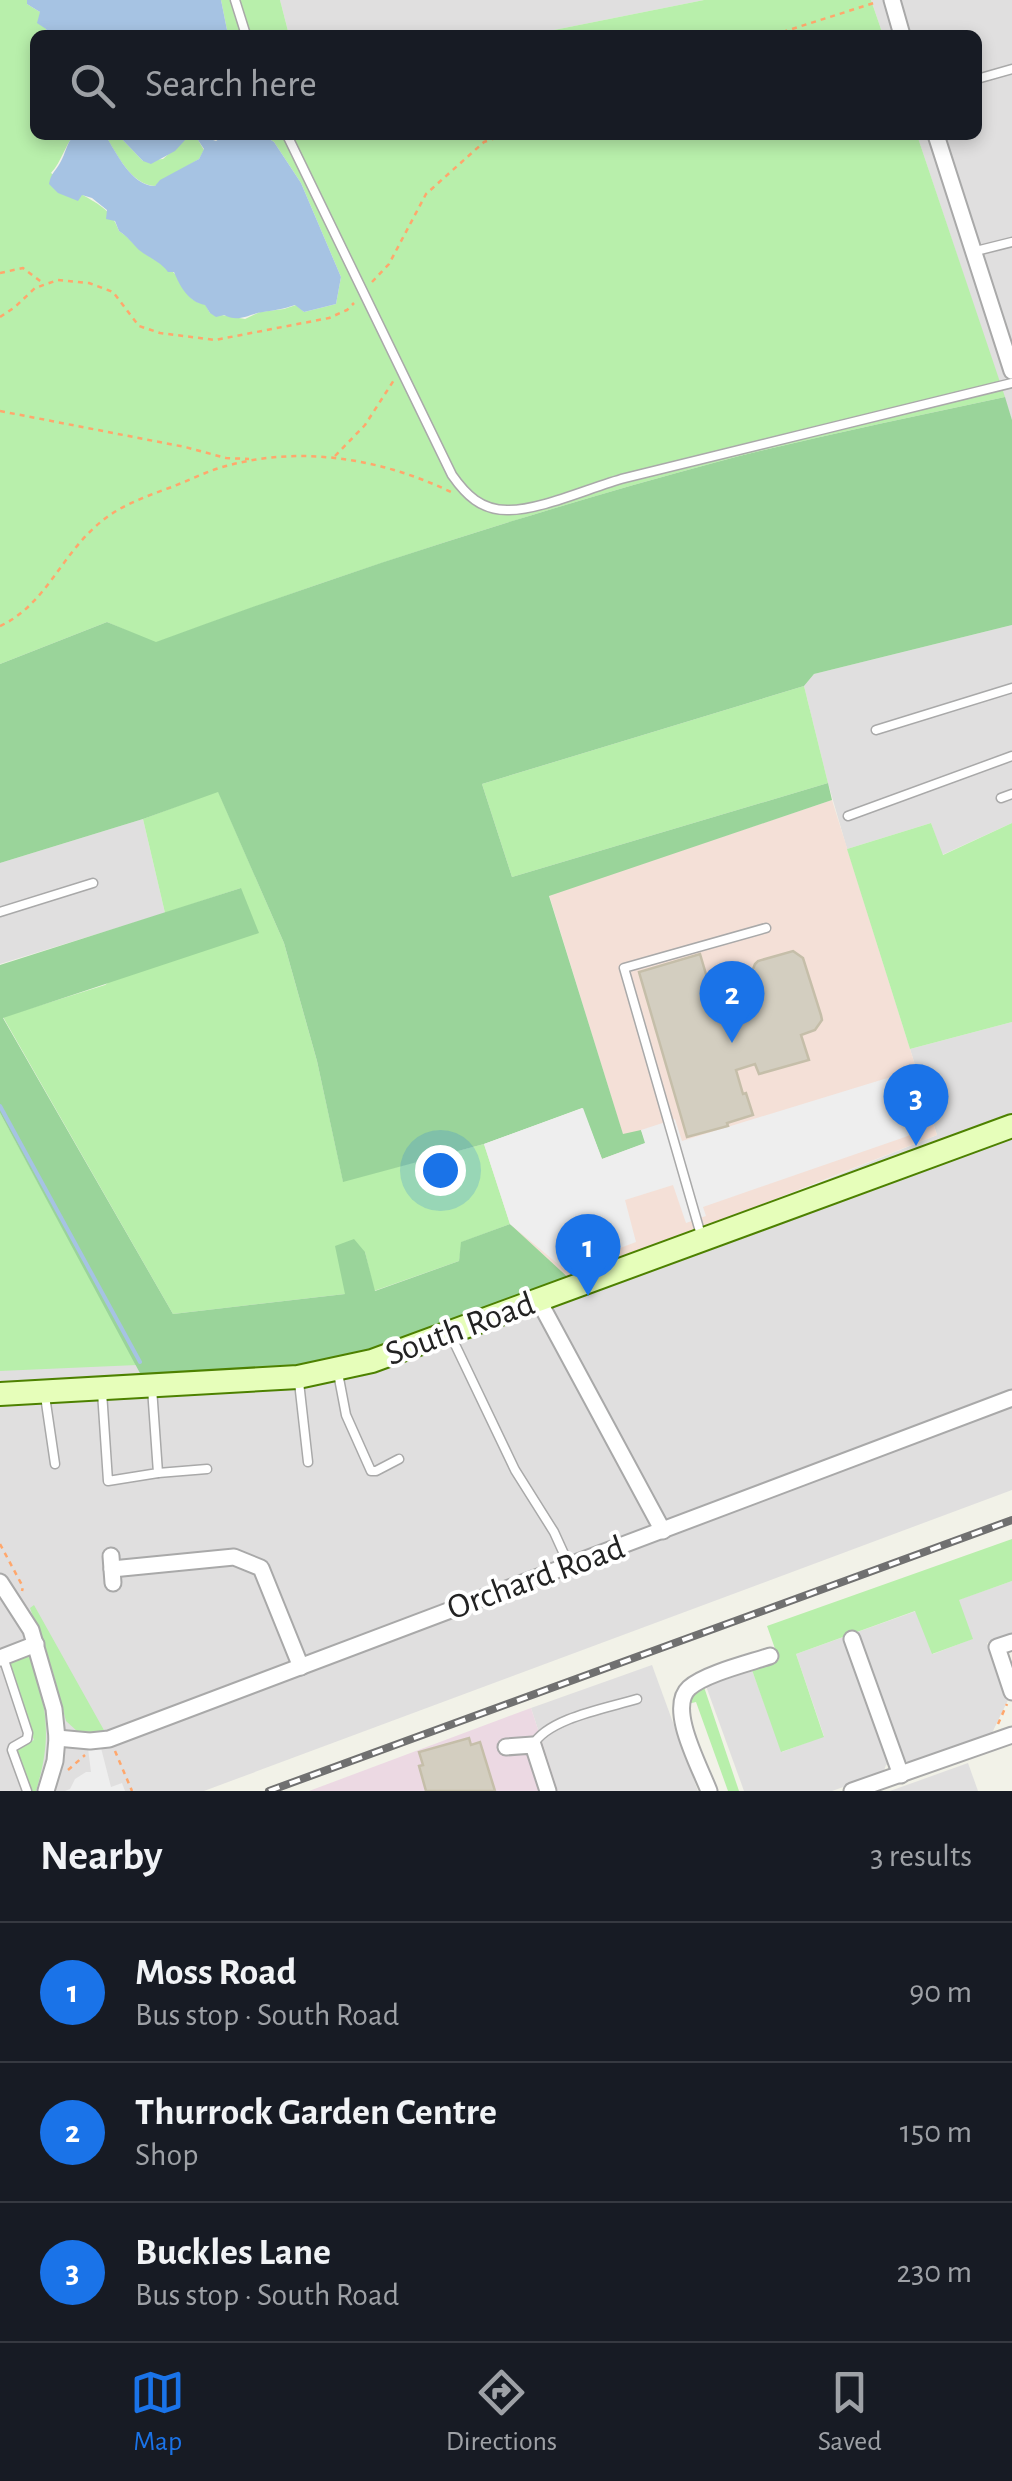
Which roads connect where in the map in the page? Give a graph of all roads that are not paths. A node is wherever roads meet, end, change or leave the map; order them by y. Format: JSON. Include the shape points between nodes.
{"nodes":[{"id":1,"x":235,"y":0,"type":"edge"},
{"id":2,"x":892,"y":0,"type":"edge"},
{"id":3,"x":244,"y":30,"type":"edge"},
{"id":4,"x":901,"y":30,"type":"edge"},
{"id":5,"x":1012,"y":69,"type":"edge"},
{"id":6,"x":982,"y":78,"type":"edge"},
{"id":7,"x":289,"y":140,"type":"edge"},
{"id":8,"x":938,"y":140,"type":"edge"},
{"id":9,"x":1012,"y":242,"type":"edge"},
{"id":10,"x":972,"y":252,"type":"junction"},
{"id":11,"x":1012,"y":371,"type":"edge"},
{"id":12,"x":1012,"y":383,"type":"edge"},
{"id":13,"x":1012,"y":688,"type":"edge"},
{"id":14,"x":876,"y":730,"type":"dead end"},
{"id":15,"x":1012,"y":756,"type":"edge"},
{"id":16,"x":1012,"y":794,"type":"edge"},
{"id":17,"x":1001,"y":798,"type":"dead end"},
{"id":18,"x":848,"y":816,"type":"dead end"},
{"id":19,"x":93,"y":883,"type":"dead end"},
{"id":20,"x":0,"y":912,"type":"edge"},
{"id":21,"x":766,"y":928,"type":"dead end"},
{"id":22,"x":1012,"y":1126,"type":"edge"},
{"id":23,"x":703,"y":1239,"type":"junction"},
{"id":24,"x":539,"y":1301,"type":"junction"},
{"id":25,"x":450,"y":1333,"type":"junction"},
{"id":26,"x":338,"y":1368,"type":"junction"},
{"id":27,"x":298,"y":1377,"type":"junction"},
{"id":28,"x":152,"y":1385,"type":"junction"},
{"id":29,"x":102,"y":1388,"type":"junction"},
{"id":30,"x":44,"y":1391,"type":"junction"},
{"id":31,"x":0,"y":1394,"type":"edge"},
{"id":32,"x":1012,"y":1398,"type":"edge"},
{"id":33,"x":399,"y":1459,"type":"dead end"},
{"id":34,"x":308,"y":1462,"type":"dead end"},
{"id":35,"x":54,"y":1464,"type":"dead end"},
{"id":36,"x":207,"y":1469,"type":"dead end"},
{"id":37,"x":158,"y":1473,"type":"junction"},
{"id":38,"x":663,"y":1531,"type":"junction"},
{"id":39,"x":569,"y":1566,"type":"junction"},
{"id":40,"x":112,"y":1569,"type":"dead end"},
{"id":41,"x":0,"y":1582,"type":"edge"},
{"id":42,"x":19,"y":1610,"type":"junction"},
{"id":43,"x":0,"y":1618,"type":"edge"},
{"id":44,"x":852,"y":1639,"type":"dead end"},
{"id":45,"x":1012,"y":1642,"type":"edge"},
{"id":46,"x":36,"y":1644,"type":"junction"},
{"id":47,"x":770,"y":1656,"type":"dead end"},
{"id":48,"x":1,"y":1658,"type":"edge"},
{"id":49,"x":301,"y":1667,"type":"junction"},
{"id":50,"x":1012,"y":1693,"type":"edge"},
{"id":51,"x":636,"y":1699,"type":"dead end"},
{"id":52,"x":1012,"y":1735,"type":"edge"},
{"id":53,"x":57,"y":1738,"type":"junction"},
{"id":54,"x":533,"y":1745,"type":"junction"},
{"id":55,"x":506,"y":1746,"type":"dead end"},
{"id":56,"x":901,"y":1774,"type":"junction"},
{"id":57,"x":48,"y":1786,"type":"edge"},
{"id":58,"x":27,"y":1791,"type":"edge"},
{"id":59,"x":548,"y":1791,"type":"edge"},
{"id":60,"x":709,"y":1791,"type":"edge"},
{"id":61,"x":852,"y":1791,"type":"edge"}],
"edges":[{"from":1,"to":3,"type":"lane"},
{"from":2,"to":4,"type":"street"},
{"from":5,"to":6,"type":"lane"},
{"from":7,"to":12,"type":"lane","via":[[452,475],[480,505],[524,509]]},
{"from":8,"to":10,"type":"street"},
{"from":9,"to":10,"type":"lane"},
{"from":10,"to":11,"type":"street"},
{"from":13,"to":14,"type":"lane"},
{"from":15,"to":18,"type":"lane"},
{"from":16,"to":17,"type":"lane"},
{"from":19,"to":20,"type":"lane"},
{"from":21,"to":23,"type":"lane","via":[[624,968]]},
{"from":22,"to":23,"type":"main road","name":"South Road"},
{"from":23,"to":24,"type":"main road","name":"South Road"},
{"from":24,"to":25,"type":"main road","name":"South Road"},
{"from":24,"to":38,"type":"street"},
{"from":25,"to":26,"type":"main road","name":"South Road"},
{"from":25,"to":39,"type":"lane"},
{"from":26,"to":27,"type":"main road","name":"South Road"},
{"from":26,"to":33,"type":"lane","via":[[346,1416],[371,1471]]},
{"from":27,"to":28,"type":"main road","name":"South Road"},
{"from":27,"to":34,"type":"lane"},
{"from":28,"to":29,"type":"main road","name":"South Road"},
{"from":28,"to":37,"type":"lane"},
{"from":29,"to":30,"type":"main road","name":"South Road"},
{"from":29,"to":37,"type":"lane","via":[[108,1481]]},
{"from":30,"to":31,"type":"main road","name":"South Road"},
{"from":30,"to":35,"type":"lane"},
{"from":32,"to":38,"type":"street","name":"Orchard Road"},
{"from":36,"to":37,"type":"lane"},
{"from":38,"to":39,"type":"street","name":"Orchard Road"},
{"from":39,"to":49,"type":"street","name":"Orchard Road"},
{"from":40,"to":49,"type":"street","via":[[234,1557],[261,1568]]},
{"from":41,"to":42,"type":"street"},
{"from":42,"to":43,"type":"street"},
{"from":42,"to":46,"type":"street"},
{"from":44,"to":56,"type":"street"},
{"from":45,"to":50,"type":"street","via":[[997,1647]]},
{"from":46,"to":48,"type":"street"},
{"from":46,"to":53,"type":"street"},
{"from":47,"to":60,"type":"street","via":[[685,1690],[682,1721]]},
{"from":48,"to":58,"type":"lane","via":[[28,1732],[12,1748]]},
{"from":49,"to":53,"type":"street","name":"Orchard Road","via":[[110,1739]]},
{"from":51,"to":54,"type":"lane","via":[[546,1729]]},
{"from":52,"to":56,"type":"street"},
{"from":53,"to":57,"type":"street"},
{"from":54,"to":55,"type":"street"},
{"from":54,"to":59,"type":"street"},
{"from":56,"to":61,"type":"street"}]}
